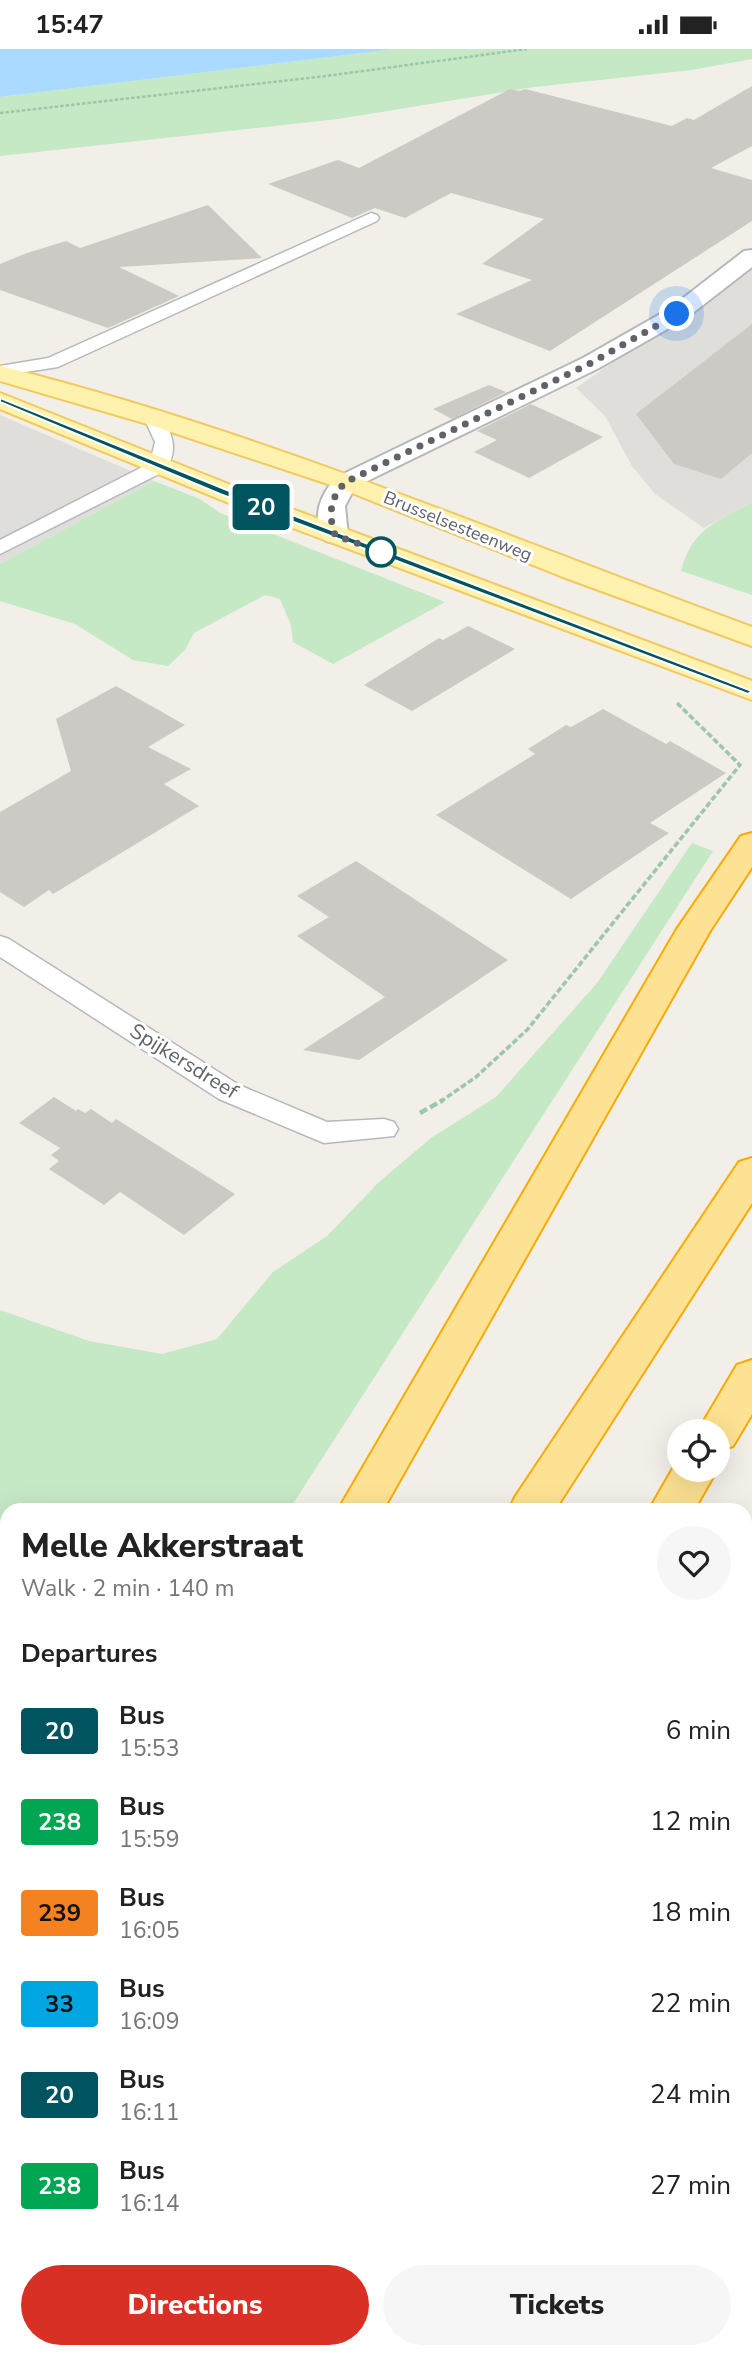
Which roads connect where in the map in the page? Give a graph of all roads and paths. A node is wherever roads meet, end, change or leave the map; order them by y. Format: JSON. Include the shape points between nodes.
{"nodes":[{"id":1,"x":527,"y":49,"type":"edge"},
{"id":2,"x":0,"y":113,"type":"edge"},
{"id":3,"x":371,"y":218,"type":"dead end"},
{"id":4,"x":752,"y":256,"type":"edge"},
{"id":5,"x":34,"y":348,"type":"dead end"},
{"id":6,"x":0,"y":371,"type":"edge"},
{"id":7,"x":0,"y":400,"type":"edge"},
{"id":8,"x":153,"y":418,"type":"junction"},
{"id":9,"x":162,"y":459,"type":"junction"},
{"id":10,"x":270,"y":485,"type":"dead end"},
{"id":11,"x":296,"y":490,"type":"dead end"},
{"id":12,"x":340,"y":490,"type":"junction"},
{"id":13,"x":335,"y":535,"type":"junction"},
{"id":14,"x":0,"y":548,"type":"edge"},
{"id":15,"x":752,"y":637,"type":"edge"},
{"id":16,"x":688,"y":667,"type":"junction"},
{"id":17,"x":752,"y":691,"type":"edge"},
{"id":18,"x":752,"y":843,"type":"edge"},
{"id":19,"x":0,"y":944,"type":"edge"},
{"id":20,"x":384,"y":1129,"type":"joint"},
{"id":21,"x":752,"y":1173,"type":"edge"},
{"id":22,"x":752,"y":1377,"type":"edge"},
{"id":23,"x":727,"y":1419,"type":"edge"},
{"id":24,"x":688,"y":1482,"type":"edge"},
{"id":25,"x":364,"y":1503,"type":"edge"},
{"id":26,"x":536,"y":1503,"type":"edge"},
{"id":27,"x":675,"y":1503,"type":"edge"}],
"edges":[{"from":1,"to":2,"type":"path"},
{"from":3,"to":6,"type":"lane","via":[[52,363]]},
{"from":4,"to":12,"type":"street","via":[[677,314],[591,363]]},
{"from":5,"to":6,"type":"lane"},
{"from":6,"to":8,"type":"main road"},
{"from":7,"to":9,"type":"main road"},
{"from":8,"to":9,"type":"lane","via":[[165,442]]},
{"from":8,"to":12,"type":"main road"},
{"from":9,"to":10,"type":"main road"},
{"from":9,"to":12,"type":"main road","via":[[303,478]]},
{"from":9,"to":13,"type":"main road"},
{"from":9,"to":14,"type":"lane"},
{"from":11,"to":12,"type":"main road"},
{"from":12,"to":13,"type":"street","via":[[331,513]]},
{"from":12,"to":15,"type":"main road"},
{"from":13,"to":16,"type":"main road"},
{"from":16,"to":17,"type":"main road"},
{"from":16,"to":20,"type":"path","via":[[669,695],[740,765],[546,1009],[472,1081],[442,1102]]},
{"from":18,"to":25,"type":"highway","via":[[694,929]]},
{"from":19,"to":20,"type":"lane","name":"Spijkersdreef","via":[[229,1092],[324,1133]]},
{"from":21,"to":26,"type":"highway"},
{"from":22,"to":23,"type":"highway"},
{"from":24,"to":27,"type":"highway"}]}
